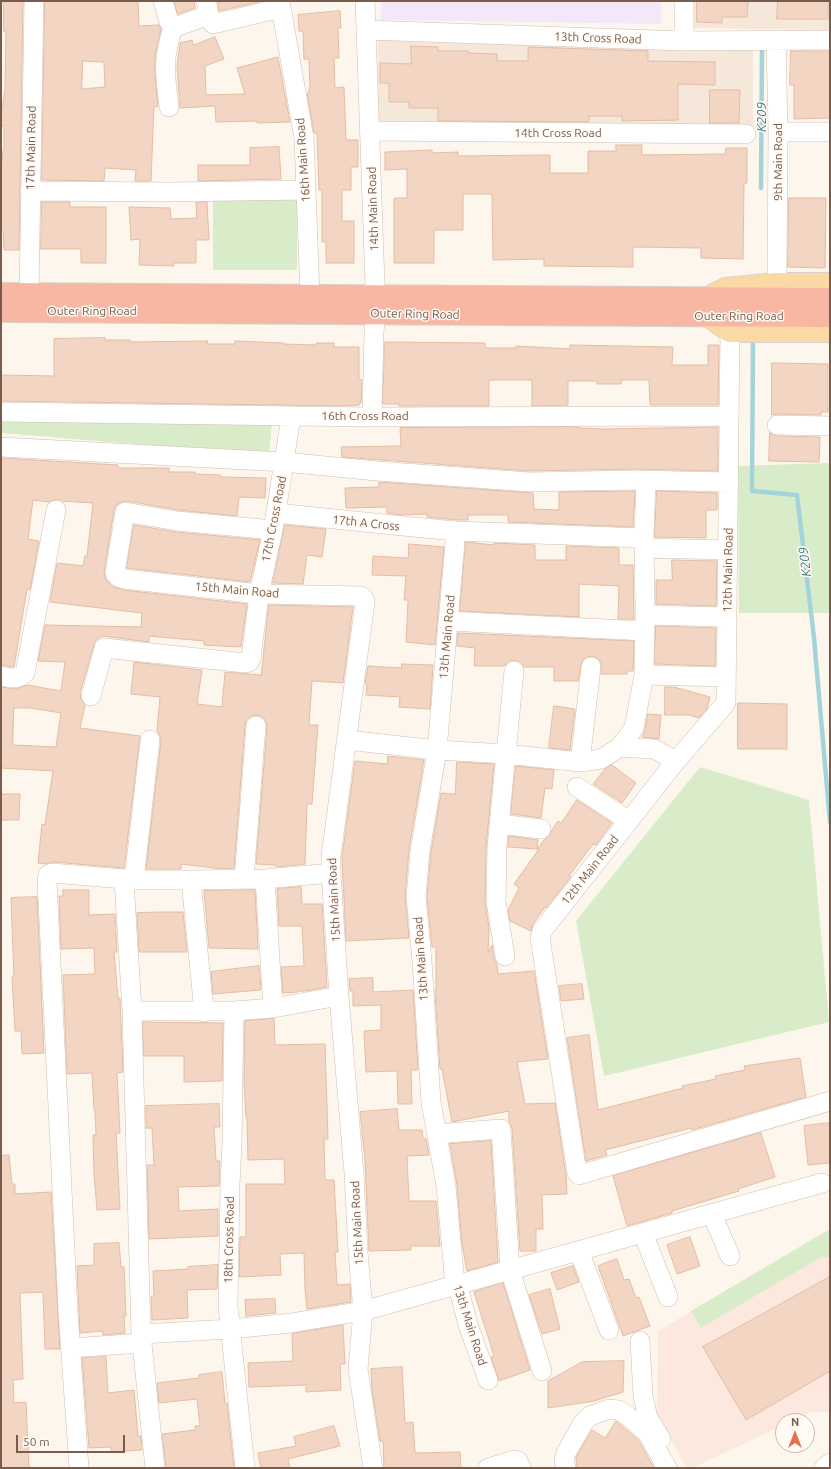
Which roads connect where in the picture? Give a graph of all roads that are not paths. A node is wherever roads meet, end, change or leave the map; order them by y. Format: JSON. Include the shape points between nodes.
{"nodes":[{"id":1,"x":34,"y":1,"type":"edge"},
{"id":2,"x":163,"y":1,"type":"edge"},
{"id":3,"x":365,"y":1,"type":"edge"},
{"id":4,"x":684,"y":1,"type":"edge"},
{"id":5,"x":281,"y":5,"type":"edge"},
{"id":6,"x":207,"y":8,"type":"edge"},
{"id":7,"x":174,"y":26,"type":"junction"},
{"id":8,"x":366,"y":30,"type":"junction"},
{"id":9,"x":684,"y":40,"type":"junction"},
{"id":10,"x":776,"y":40,"type":"junction"},
{"id":11,"x":830,"y":40,"type":"edge"},
{"id":12,"x":169,"y":107,"type":"dead end"},
{"id":13,"x":370,"y":131,"type":"junction"},
{"id":14,"x":778,"y":132,"type":"junction"},
{"id":15,"x":830,"y":132,"type":"edge"},
{"id":16,"x":746,"y":134,"type":"dead end"},
{"id":17,"x":306,"y":190,"type":"junction"},
{"id":18,"x":30,"y":191,"type":"junction"},
{"id":19,"x":777,"y":284,"type":"junction"},
{"id":20,"x":830,"y":284,"type":"edge"},
{"id":21,"x":1,"y":294,"type":"edge"},
{"id":22,"x":28,"y":294,"type":"junction"},
{"id":23,"x":310,"y":296,"type":"junction"},
{"id":24,"x":830,"y":299,"type":"edge"},
{"id":25,"x":376,"y":304,"type":"junction"},
{"id":26,"x":709,"y":307,"type":"junction"},
{"id":27,"x":1,"y":311,"type":"edge"},
{"id":28,"x":830,"y":316,"type":"edge"},
{"id":29,"x":730,"y":331,"type":"junction"},
{"id":30,"x":830,"y":331,"type":"edge"},
{"id":31,"x":1,"y":412,"type":"edge"},
{"id":32,"x":291,"y":416,"type":"junction"},
{"id":33,"x":372,"y":416,"type":"junction"},
{"id":34,"x":729,"y":416,"type":"junction"},
{"id":35,"x":777,"y":425,"type":"dead end"},
{"id":36,"x":830,"y":426,"type":"edge"},
{"id":37,"x":1,"y":447,"type":"edge"},
{"id":38,"x":284,"y":462,"type":"junction"},
{"id":39,"x":646,"y":480,"type":"junction"},
{"id":40,"x":729,"y":482,"type":"junction"},
{"id":41,"x":56,"y":510,"type":"dead end"},
{"id":42,"x":125,"y":512,"type":"joint"},
{"id":43,"x":275,"y":522,"type":"junction"},
{"id":44,"x":456,"y":531,"type":"junction"},
{"id":45,"x":644,"y":543,"type":"junction"},
{"id":46,"x":728,"y":550,"type":"junction"},
{"id":47,"x":259,"y":594,"type":"junction"},
{"id":48,"x":727,"y":617,"type":"junction"},
{"id":49,"x":448,"y":621,"type":"junction"},
{"id":50,"x":645,"y":623,"type":"junction"},
{"id":51,"x":592,"y":668,"type":"dead end"},
{"id":52,"x":514,"y":671,"type":"dead end"},
{"id":53,"x":644,"y":675,"type":"junction"},
{"id":54,"x":1,"y":676,"type":"edge"},
{"id":55,"x":726,"y":677,"type":"junction"},
{"id":56,"x":91,"y":696,"type":"dead end"},
{"id":57,"x":256,"y":726,"type":"dead end"},
{"id":58,"x":150,"y":740,"type":"dead end"},
{"id":59,"x":347,"y":740,"type":"junction"},
{"id":60,"x":620,"y":747,"type":"junction"},
{"id":61,"x":437,"y":750,"type":"junction"},
{"id":62,"x":506,"y":754,"type":"junction"},
{"id":63,"x":676,"y":761,"type":"junction"},
{"id":64,"x":580,"y":762,"type":"junction"},
{"id":65,"x":577,"y":787,"type":"dead end"},
{"id":66,"x":629,"y":821,"type":"junction"},
{"id":67,"x":499,"y":824,"type":"junction"},
{"id":68,"x":541,"y":829,"type":"dead end"},
{"id":69,"x":331,"y":872,"type":"junction"},
{"id":70,"x":244,"y":879,"type":"junction"},
{"id":71,"x":265,"y":879,"type":"junction"},
{"id":72,"x":129,"y":880,"type":"junction"},
{"id":73,"x":191,"y":880,"type":"junction"},
{"id":74,"x":505,"y":956,"type":"dead end"},
{"id":75,"x":339,"y":996,"type":"junction"},
{"id":76,"x":273,"y":1008,"type":"junction"},
{"id":77,"x":132,"y":1011,"type":"junction"},
{"id":78,"x":234,"y":1011,"type":"junction"},
{"id":79,"x":204,"y":1012,"type":"junction"},
{"id":80,"x":830,"y":1101,"type":"edge"},
{"id":81,"x":436,"y":1134,"type":"junction"},
{"id":82,"x":822,"y":1182,"type":"dead end"},
{"id":83,"x":712,"y":1214,"type":"junction"},
{"id":84,"x":643,"y":1233,"type":"junction"},
{"id":85,"x":578,"y":1251,"type":"junction"},
{"id":86,"x":730,"y":1256,"type":"dead end"},
{"id":87,"x":510,"y":1270,"type":"junction"},
{"id":88,"x":455,"y":1285,"type":"junction"},
{"id":89,"x":668,"y":1297,"type":"dead end"},
{"id":90,"x":363,"y":1312,"type":"junction"},
{"id":91,"x":230,"y":1330,"type":"junction"},
{"id":92,"x":609,"y":1330,"type":"dead end"},
{"id":93,"x":141,"y":1338,"type":"junction"},
{"id":94,"x":640,"y":1342,"type":"dead end"},
{"id":95,"x":71,"y":1348,"type":"junction"},
{"id":96,"x":542,"y":1371,"type":"dead end"},
{"id":97,"x":488,"y":1380,"type":"dead end"},
{"id":98,"x":830,"y":1463,"type":"edge"},
{"id":99,"x":79,"y":1468,"type":"edge"},
{"id":100,"x":155,"y":1468,"type":"edge"},
{"id":101,"x":245,"y":1468,"type":"edge"},
{"id":102,"x":373,"y":1468,"type":"edge"},
{"id":103,"x":488,"y":1468,"type":"edge"},
{"id":104,"x":522,"y":1468,"type":"edge"},
{"id":105,"x":566,"y":1468,"type":"edge"},
{"id":106,"x":667,"y":1468,"type":"edge"},
{"id":107,"x":678,"y":1468,"type":"edge"},
{"id":108,"x":824,"y":1468,"type":"edge"}],
"edges":[{"from":1,"to":18,"type":"street","name":"17th Main Road"},
{"from":2,"to":7,"type":"street","via":[[169,22]]},
{"from":3,"to":8,"type":"street","name":"14th Main Road"},
{"from":4,"to":9,"type":"street"},
{"from":5,"to":6,"type":"street","via":[[213,24]]},
{"from":5,"to":17,"type":"street","name":"16th Main Road","via":[[304,138]]},
{"from":6,"to":7,"type":"street"},
{"from":7,"to":12,"type":"street","via":[[165,53]]},
{"from":8,"to":9,"type":"street","name":"13th Cross Road"},
{"from":8,"to":13,"type":"street","name":"14th Main Road"},
{"from":9,"to":10,"type":"street","name":"13th Cross Road"},
{"from":10,"to":11,"type":"street","name":"13th Cross Road"},
{"from":10,"to":14,"type":"street","name":"9th Main Road"},
{"from":13,"to":16,"type":"street","name":"14th Cross Road"},
{"from":13,"to":25,"type":"street","name":"14th Main Road"},
{"from":14,"to":15,"type":"street"},
{"from":14,"to":19,"type":"street","name":"9th Main Road"},
{"from":17,"to":18,"type":"street"},
{"from":17,"to":23,"type":"street","name":"16th Main Road"},
{"from":18,"to":22,"type":"street","name":"17th Main Road"},
{"from":19,"to":20,"type":"main road","name":"Outer Ring Road"},
{"from":19,"to":26,"type":"main road","name":"Outer Ring Road","via":[[726,289]]},
{"from":21,"to":22,"type":"highway","name":"Outer Ring Road"},
{"from":22,"to":23,"type":"highway","name":"Outer Ring Road"},
{"from":23,"to":25,"type":"highway","name":"Outer Ring Road"},
{"from":24,"to":26,"type":"highway","name":"Outer Ring Road"},
{"from":25,"to":26,"type":"highway","name":"Outer Ring Road"},
{"from":25,"to":27,"type":"highway","name":"Outer Ring Road"},
{"from":25,"to":33,"type":"street","name":"14th Main Road"},
{"from":26,"to":28,"type":"highway","name":"Outer Ring Road"},
{"from":26,"to":29,"type":"main road"},
{"from":29,"to":30,"type":"main road"},
{"from":29,"to":34,"type":"street","name":"12th Main Road"},
{"from":31,"to":32,"type":"street","name":"16th Cross Road"},
{"from":32,"to":33,"type":"street","name":"16th Cross Road"},
{"from":32,"to":38,"type":"street"},
{"from":33,"to":34,"type":"street","name":"16th Cross Road"},
{"from":34,"to":40,"type":"street","name":"12th Main Road"},
{"from":35,"to":36,"type":"street"},
{"from":37,"to":38,"type":"street","name":"17th Cross Road"},
{"from":38,"to":39,"type":"street","via":[[529,482]]},
{"from":38,"to":43,"type":"street","name":"17th Cross Road"},
{"from":39,"to":40,"type":"street"},
{"from":39,"to":45,"type":"street"},
{"from":40,"to":46,"type":"street","name":"12th Main Road"},
{"from":41,"to":54,"type":"street","via":[[25,673],[16,678]]},
{"from":42,"to":43,"type":"street","name":"17th A Cross","via":[[177,520]]},
{"from":42,"to":47,"type":"street","name":"15th Main Road","via":[[115,573],[118,577]]},
{"from":43,"to":44,"type":"street","name":"17th A Cross"},
{"from":43,"to":47,"type":"street","name":"17th Cross Road"},
{"from":44,"to":45,"type":"street","name":"17th A Cross"},
{"from":44,"to":49,"type":"street","name":"13th Main Road"},
{"from":45,"to":46,"type":"street","name":"17th A Cross"},
{"from":45,"to":50,"type":"street"},
{"from":46,"to":48,"type":"street","name":"12th Main Road"},
{"from":47,"to":56,"type":"street","name":"17th Cross Road","via":[[249,662],[104,648]]},
{"from":47,"to":59,"type":"street","name":"15th Main Road","via":[[364,598]]},
{"from":48,"to":50,"type":"street"},
{"from":48,"to":55,"type":"street","name":"12th Main Road"},
{"from":49,"to":50,"type":"street"},
{"from":49,"to":61,"type":"street","name":"13th Main Road"},
{"from":50,"to":53,"type":"street"},
{"from":51,"to":64,"type":"street"},
{"from":52,"to":62,"type":"street"},
{"from":53,"to":55,"type":"street"},
{"from":53,"to":60,"type":"street","via":[[634,728]]},
{"from":55,"to":63,"type":"street","name":"12th Main Road","via":[[725,705]]},
{"from":57,"to":70,"type":"street"},
{"from":58,"to":72,"type":"street"},
{"from":59,"to":61,"type":"street"},
{"from":59,"to":69,"type":"street","name":"15th Main Road"},
{"from":60,"to":63,"type":"street","via":[[654,749]]},
{"from":60,"to":64,"type":"street","via":[[601,759]]},
{"from":61,"to":62,"type":"street"},
{"from":61,"to":81,"type":"street","name":"13th Main Road","via":[[420,851],[416,896],[431,1102]]},
{"from":62,"to":64,"type":"street"},
{"from":62,"to":67,"type":"street"},
{"from":63,"to":66,"type":"street","name":"12th Main Road"},
{"from":65,"to":66,"type":"street"},
{"from":66,"to":80,"type":"street","name":"12th Main Road","via":[[542,931],[540,938],[577,1173],[581,1175]]},
{"from":67,"to":68,"type":"street"},
{"from":67,"to":74,"type":"street","via":[[496,902]]},
{"from":69,"to":71,"type":"street"},
{"from":69,"to":75,"type":"street","name":"15th Main Road"},
{"from":70,"to":71,"type":"street"},
{"from":70,"to":73,"type":"street"},
{"from":71,"to":76,"type":"street"},
{"from":72,"to":73,"type":"street"},
{"from":72,"to":77,"type":"street"},
{"from":72,"to":95,"type":"street","via":[[52,872],[48,875],[47,881]]},
{"from":73,"to":79,"type":"street"},
{"from":75,"to":76,"type":"street"},
{"from":75,"to":90,"type":"street","name":"15th Main Road"},
{"from":76,"to":78,"type":"street"},
{"from":77,"to":79,"type":"street"},
{"from":77,"to":93,"type":"street"},
{"from":78,"to":79,"type":"street"},
{"from":78,"to":91,"type":"street","name":"18th Cross Road","via":[[228,1306]]},
{"from":81,"to":87,"type":"street","via":[[501,1129]]},
{"from":81,"to":88,"type":"street","name":"13th Main Road","via":[[446,1186]]},
{"from":82,"to":83,"type":"street"},
{"from":83,"to":84,"type":"street"},
{"from":83,"to":86,"type":"street"},
{"from":84,"to":85,"type":"street"},
{"from":84,"to":89,"type":"street"},
{"from":85,"to":87,"type":"street"},
{"from":85,"to":92,"type":"street"},
{"from":87,"to":88,"type":"street"},
{"from":87,"to":96,"type":"street"},
{"from":88,"to":90,"type":"street"},
{"from":88,"to":97,"type":"street","name":"13th Main Road","via":[[458,1286],[468,1325]]},
{"from":90,"to":91,"type":"street"},
{"from":90,"to":102,"type":"street","name":"15th Main Road","via":[[358,1369]]},
{"from":91,"to":93,"type":"street"},
{"from":91,"to":101,"type":"street","name":"18th Cross Road"},
{"from":93,"to":95,"type":"street"},
{"from":93,"to":100,"type":"street"},
{"from":94,"to":107,"type":"street","via":[[643,1396],[648,1418]]},
{"from":95,"to":99,"type":"street"},
{"from":98,"to":108,"type":"street"},
{"from":103,"to":104,"type":"street","via":[[514,1460],[518,1461]]},
{"from":105,"to":106,"type":"street","via":[[566,1453],[582,1423],[590,1416],[609,1409],[618,1410],[628,1416],[648,1434]]}]}
